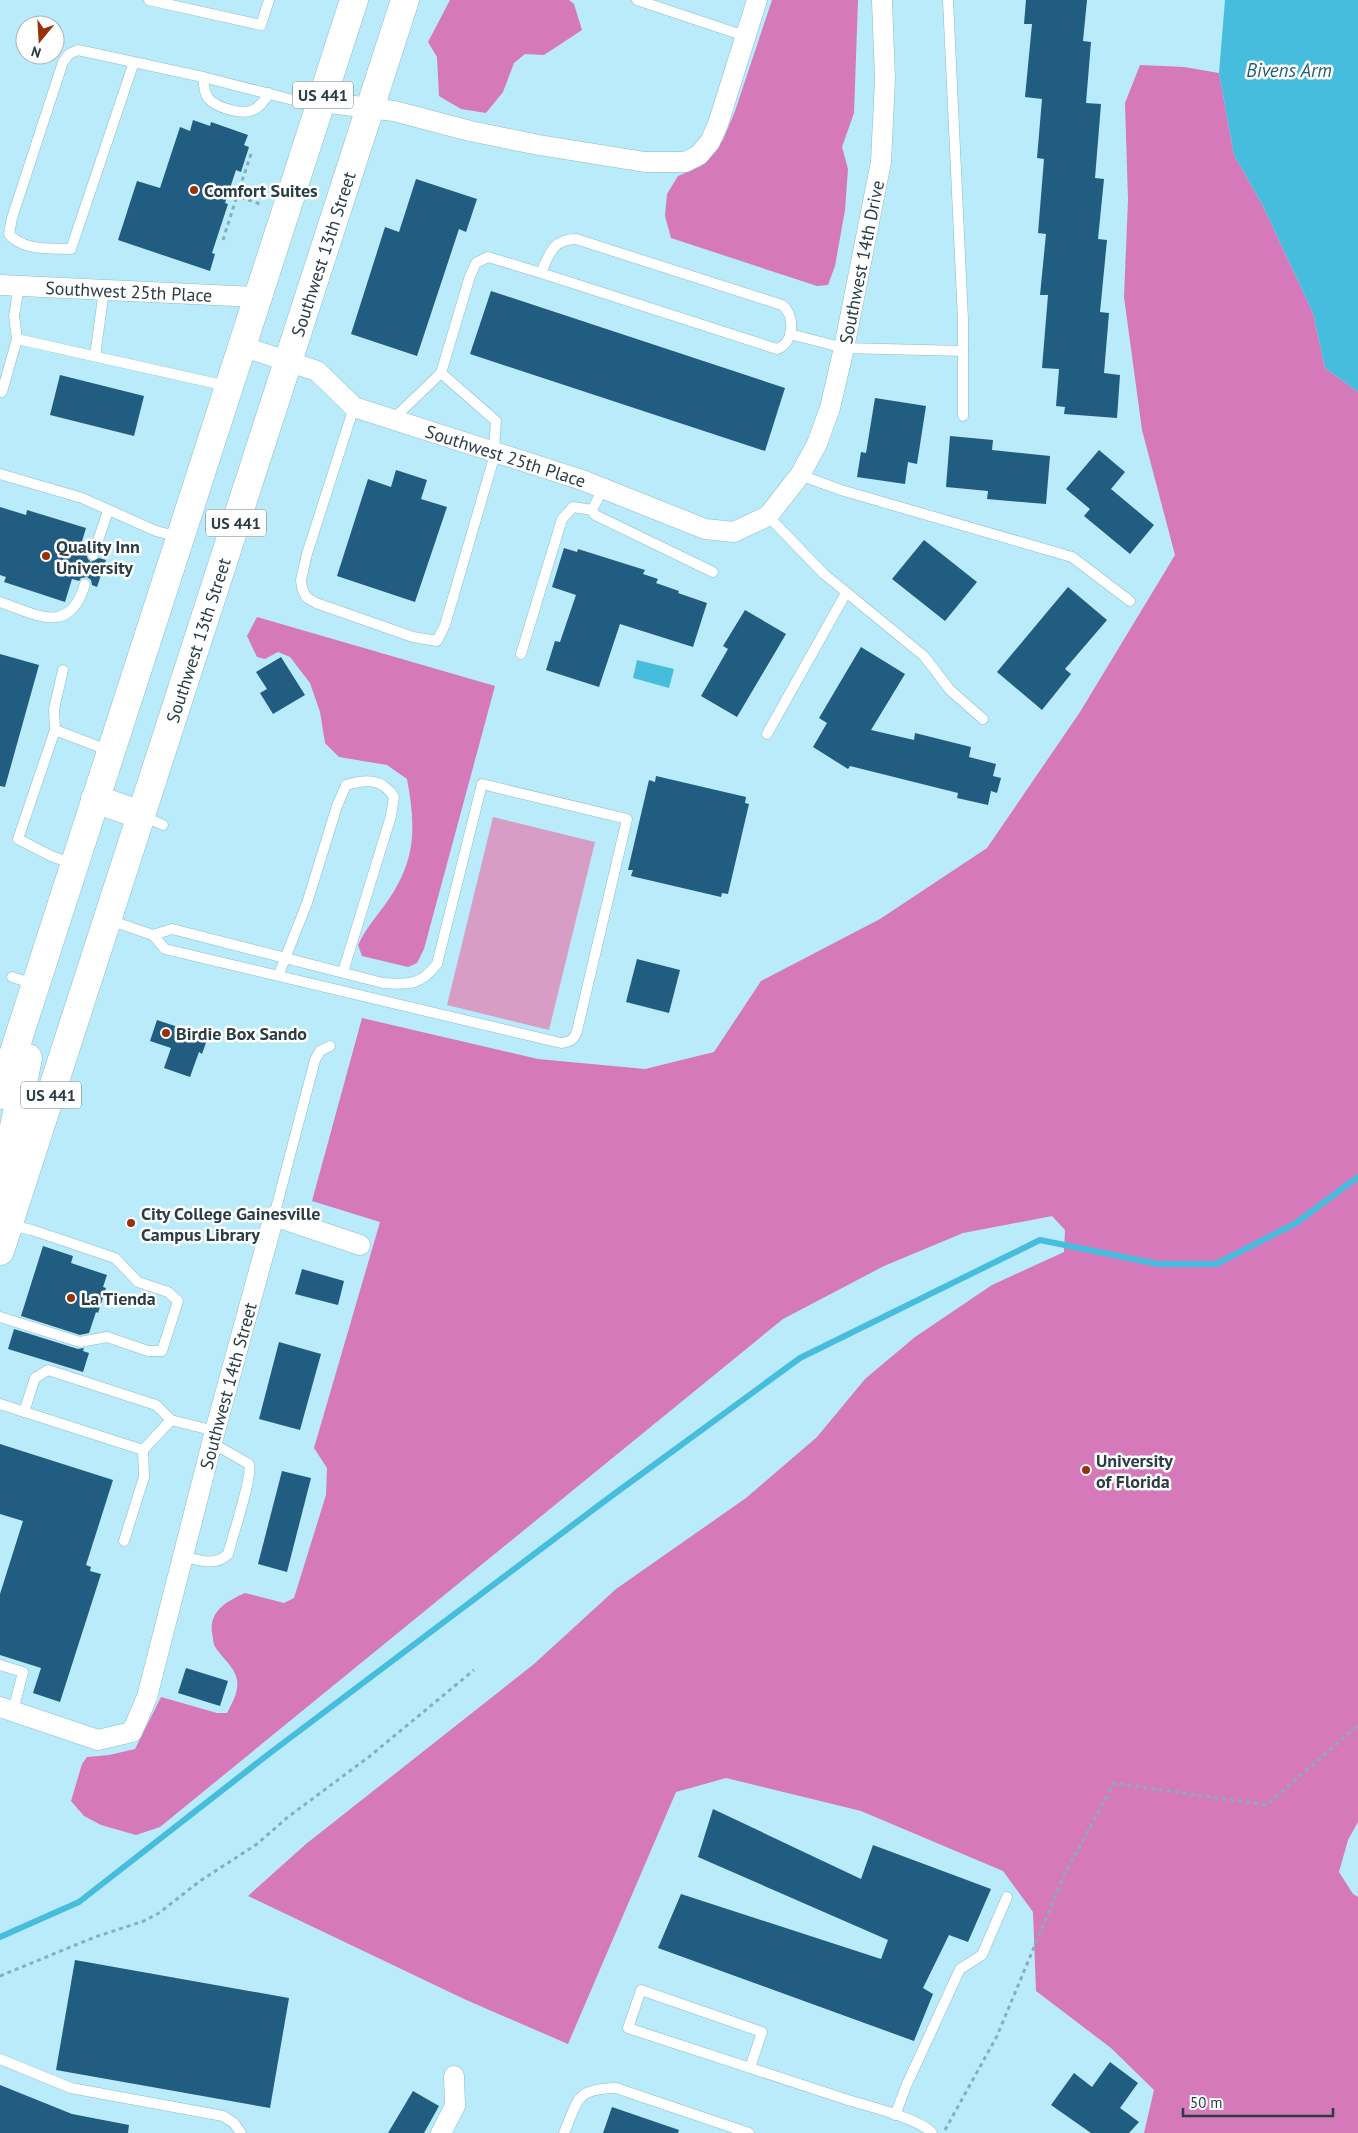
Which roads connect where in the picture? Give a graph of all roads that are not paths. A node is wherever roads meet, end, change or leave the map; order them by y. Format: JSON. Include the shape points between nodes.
{"nodes":[{"id":1,"x":149,"y":0,"type":"edge"},
{"id":2,"x":270,"y":0,"type":"edge"},
{"id":3,"x":354,"y":0,"type":"edge"},
{"id":4,"x":405,"y":0,"type":"edge"},
{"id":5,"x":637,"y":0,"type":"edge"},
{"id":6,"x":757,"y":0,"type":"edge"},
{"id":7,"x":882,"y":0,"type":"edge"},
{"id":8,"x":948,"y":0,"type":"edge"},
{"id":9,"x":745,"y":36,"type":"junction"},
{"id":10,"x":134,"y":62,"type":"junction"},
{"id":11,"x":202,"y":77,"type":"junction"},
{"id":12,"x":269,"y":94,"type":"junction"},
{"id":13,"x":321,"y":102,"type":"junction"},
{"id":14,"x":370,"y":108,"type":"junction"},
{"id":15,"x":541,"y":273,"type":"junction"},
{"id":16,"x":9,"y":285,"type":"edge"},
{"id":17,"x":104,"y":290,"type":"junction"},
{"id":18,"x":256,"y":297,"type":"junction"},
{"id":19,"x":790,"y":334,"type":"junction"},
{"id":20,"x":17,"y":339,"type":"junction"},
{"id":21,"x":241,"y":346,"type":"junction"},
{"id":22,"x":844,"y":348,"type":"junction"},
{"id":23,"x":963,"y":351,"type":"junction"},
{"id":24,"x":95,"y":356,"type":"junction"},
{"id":25,"x":288,"y":361,"type":"junction"},
{"id":26,"x":440,"y":374,"type":"junction"},
{"id":27,"x":228,"y":386,"type":"junction"},
{"id":28,"x":2,"y":392,"type":"dead end"},
{"id":29,"x":354,"y":407,"type":"junction"},
{"id":30,"x":963,"y":416,"type":"dead end"},
{"id":31,"x":392,"y":420,"type":"junction"},
{"id":32,"x":493,"y":453,"type":"junction"},
{"id":33,"x":0,"y":474,"type":"edge"},
{"id":34,"x":800,"y":476,"type":"junction"},
{"id":35,"x":603,"y":489,"type":"junction"},
{"id":36,"x":592,"y":510,"type":"junction"},
{"id":37,"x":108,"y":511,"type":"junction"},
{"id":38,"x":771,"y":512,"type":"junction"},
{"id":39,"x":180,"y":537,"type":"junction"},
{"id":40,"x":93,"y":555,"type":"dead end"},
{"id":41,"x":713,"y":572,"type":"dead end"},
{"id":42,"x":85,"y":584,"type":"dead end"},
{"id":43,"x":846,"y":593,"type":"junction"},
{"id":44,"x":1130,"y":601,"type":"dead end"},
{"id":45,"x":0,"y":602,"type":"edge"},
{"id":46,"x":521,"y":654,"type":"dead end"},
{"id":47,"x":63,"y":670,"type":"dead end"},
{"id":48,"x":983,"y":719,"type":"dead end"},
{"id":49,"x":55,"y":730,"type":"junction"},
{"id":50,"x":767,"y":734,"type":"dead end"},
{"id":51,"x":111,"y":751,"type":"junction"},
{"id":52,"x":95,"y":799,"type":"junction"},
{"id":53,"x":152,"y":820,"type":"junction"},
{"id":54,"x":74,"y":864,"type":"junction"},
{"id":55,"x":108,"y":919,"type":"junction"},
{"id":56,"x":152,"y":935,"type":"junction"},
{"id":57,"x":285,"y":957,"type":"junction"},
{"id":58,"x":343,"y":972,"type":"junction"},
{"id":59,"x":279,"y":974,"type":"junction"},
{"id":60,"x":20,"y":1034,"type":"junction"},
{"id":61,"x":330,"y":1046,"type":"dead end"},
{"id":62,"x":0,"y":1095,"type":"edge"},
{"id":63,"x":0,"y":1196,"type":"edge"},
{"id":64,"x":4,"y":1215,"type":"edge"},
{"id":65,"x":274,"y":1216,"type":"junction"},
{"id":66,"x":360,"y":1244,"type":"dead end"},
{"id":67,"x":0,"y":1251,"type":"edge"},
{"id":68,"x":0,"y":1317,"type":"edge"},
{"id":69,"x":0,"y":1404,"type":"edge"},
{"id":70,"x":24,"y":1412,"type":"junction"},
{"id":71,"x":171,"y":1420,"type":"junction"},
{"id":72,"x":214,"y":1437,"type":"junction"},
{"id":73,"x":143,"y":1450,"type":"junction"},
{"id":74,"x":124,"y":1541,"type":"dead end"},
{"id":75,"x":183,"y":1556,"type":"junction"},
{"id":76,"x":0,"y":1665,"type":"edge"},
{"id":77,"x":6,"y":1709,"type":"edge"},
{"id":78,"x":1007,"y":1898,"type":"dead end"},
{"id":79,"x":0,"y":2058,"type":"edge"},
{"id":80,"x":750,"y":2068,"type":"junction"},
{"id":81,"x":454,"y":2076,"type":"dead end"},
{"id":82,"x":896,"y":2115,"type":"junction"},
{"id":83,"x":241,"y":2133,"type":"edge"},
{"id":84,"x":441,"y":2133,"type":"edge"},
{"id":85,"x":564,"y":2133,"type":"edge"},
{"id":86,"x":749,"y":2133,"type":"edge"},
{"id":87,"x":932,"y":2133,"type":"edge"}],
"edges":[{"from":1,"to":2,"type":"lane","via":[[261,25]]},
{"from":3,"to":13,"type":"main road","number":"US 441"},
{"from":4,"to":14,"type":"main road","name":"Southwest 13th Street","number":"US 441"},
{"from":5,"to":9,"type":"lane"},
{"from":6,"to":9,"type":"street"},
{"from":7,"to":22,"type":"street","name":"Southwest 14th Drive","via":[[885,79],[881,162]]},
{"from":8,"to":23,"type":"lane"},
{"from":9,"to":14,"type":"street","via":[[710,142],[685,162],[645,162],[559,149]]},
{"from":10,"to":10,"type":"lane","via":[[78,50],[63,62],[12,218],[9,234],[15,242],[71,249]]},
{"from":10,"to":11,"type":"lane"},
{"from":11,"to":12,"type":"lane"},
{"from":11,"to":12,"type":"lane","via":[[207,98],[226,108],[250,111]]},
{"from":12,"to":13,"type":"lane"},
{"from":13,"to":14,"type":"street"},
{"from":13,"to":18,"type":"main road","number":"US 441"},
{"from":14,"to":25,"type":"main road","name":"Southwest 13th Street","number":"US 441"},
{"from":15,"to":19,"type":"lane","via":[[776,349],[783,347]]},
{"from":15,"to":19,"type":"lane","via":[[550,251],[558,242],[576,239],[782,306],[791,318]]},
{"from":15,"to":26,"type":"lane","via":[[488,257],[476,263]]},
{"from":16,"to":17,"type":"street","name":"Southwest 25th Place"},
{"from":16,"to":20,"type":"lane"},
{"from":17,"to":18,"type":"street","name":"Southwest 25th Place"},
{"from":17,"to":24,"type":"lane"},
{"from":18,"to":21,"type":"main road","number":"US 441"},
{"from":19,"to":22,"type":"lane"},
{"from":20,"to":24,"type":"lane"},
{"from":20,"to":28,"type":"lane"},
{"from":21,"to":25,"type":"street","name":"Southwest 25th Place"},
{"from":21,"to":27,"type":"main road","number":"US 441"},
{"from":22,"to":23,"type":"lane"},
{"from":22,"to":34,"type":"street","name":"Southwest 14th Drive","via":[[830,408],[817,444]]},
{"from":23,"to":30,"type":"lane"},
{"from":24,"to":27,"type":"lane"},
{"from":25,"to":29,"type":"street","name":"Southwest 25th Place","via":[[317,371]]},
{"from":25,"to":53,"type":"main road","name":"Southwest 13th Street","number":"US 441"},
{"from":26,"to":31,"type":"lane"},
{"from":26,"to":32,"type":"lane","via":[[496,421]]},
{"from":27,"to":39,"type":"main road","number":"US 441"},
{"from":29,"to":31,"type":"street","name":"Southwest 25th Place"},
{"from":29,"to":32,"type":"lane","via":[[307,554],[302,588],[306,597],[316,603],[413,637],[437,641],[441,633]]},
{"from":31,"to":32,"type":"street","name":"Southwest 25th Place"},
{"from":32,"to":35,"type":"street","name":"Southwest 25th Place"},
{"from":33,"to":37,"type":"lane","via":[[82,498]]},
{"from":34,"to":38,"type":"street","name":"Southwest 14th Drive"},
{"from":34,"to":44,"type":"lane","via":[[1072,558]]},
{"from":35,"to":36,"type":"lane"},
{"from":35,"to":38,"type":"street","name":"Southwest 25th Place","via":[[705,529],[734,532]]},
{"from":36,"to":41,"type":"lane","via":[[601,519]]},
{"from":36,"to":46,"type":"lane","via":[[573,507],[562,519]]},
{"from":37,"to":39,"type":"lane","via":[[156,531]]},
{"from":37,"to":40,"type":"lane"},
{"from":38,"to":43,"type":"lane","via":[[824,574]]},
{"from":39,"to":51,"type":"main road","number":"US 441"},
{"from":42,"to":45,"type":"lane","via":[[81,599],[71,612],[58,618],[45,618]]},
{"from":43,"to":48,"type":"lane","via":[[924,656],[950,690]]},
{"from":43,"to":50,"type":"lane"},
{"from":47,"to":49,"type":"lane","via":[[54,710]]},
{"from":49,"to":51,"type":"lane"},
{"from":49,"to":54,"type":"lane","via":[[18,839]]},
{"from":51,"to":52,"type":"main road","number":"US 441"},
{"from":52,"to":53,"type":"main road"},
{"from":52,"to":54,"type":"main road","number":"US 441"},
{"from":53,"to":55,"type":"main road","name":"Southwest 13th Street","number":"US 441"},
{"from":54,"to":60,"type":"main road","number":"US 441","via":[[23,981]]},
{"from":55,"to":56,"type":"lane"},
{"from":55,"to":64,"type":"main road","name":"Southwest 13th Street","number":"US 441"},
{"from":56,"to":57,"type":"lane","via":[[172,929]]},
{"from":56,"to":59,"type":"lane","via":[[165,948]]},
{"from":57,"to":58,"type":"lane"},
{"from":57,"to":58,"type":"lane","via":[[346,785],[360,780],[376,782],[388,787],[394,797],[391,816]]},
{"from":57,"to":59,"type":"lane"},
{"from":58,"to":59,"type":"lane","via":[[402,985],[418,982],[437,964],[482,784],[628,819],[577,1031],[568,1042],[561,1043]]},
{"from":60,"to":62,"type":"main road","number":"US 441"},
{"from":60,"to":63,"type":"main road","via":[[29,1051]]},
{"from":61,"to":65,"type":"lane","name":"Southwest 14th Street","via":[[320,1051],[315,1060]]},
{"from":64,"to":67,"type":"main road","name":"Southwest 13th Street","number":"US 441"},
{"from":64,"to":68,"type":"lane","via":[[32,1230],[115,1258],[138,1282],[168,1292],[178,1301],[162,1351],[148,1351],[107,1337],[80,1342]]},
{"from":65,"to":66,"type":"street"},
{"from":65,"to":72,"type":"street","name":"Southwest 14th Street"},
{"from":69,"to":70,"type":"lane"},
{"from":70,"to":71,"type":"lane","via":[[35,1378],[48,1370],[156,1405]]},
{"from":70,"to":73,"type":"lane"},
{"from":71,"to":72,"type":"lane"},
{"from":71,"to":73,"type":"lane"},
{"from":72,"to":75,"type":"street","name":"Southwest 14th Street"},
{"from":72,"to":75,"type":"lane","via":[[249,1464],[244,1496],[225,1557],[207,1562]]},
{"from":73,"to":74,"type":"lane","via":[[144,1477]]},
{"from":75,"to":77,"type":"street","name":"Southwest 14th Street","via":[[147,1697],[132,1732],[98,1740]]},
{"from":76,"to":77,"type":"lane","via":[[23,1672]]},
{"from":78,"to":82,"type":"lane","via":[[982,1955],[960,1969],[906,2084]]},
{"from":79,"to":83,"type":"lane","via":[[71,2088],[223,2116]]},
{"from":80,"to":80,"type":"lane","via":[[762,2032],[640,1990],[628,2028]]},
{"from":80,"to":82,"type":"lane"},
{"from":81,"to":84,"type":"street","via":[[455,2106]]},
{"from":82,"to":87,"type":"lane","via":[[928,2128]]},
{"from":85,"to":86,"type":"lane","via":[[580,2096],[594,2089],[616,2088]]}]}
